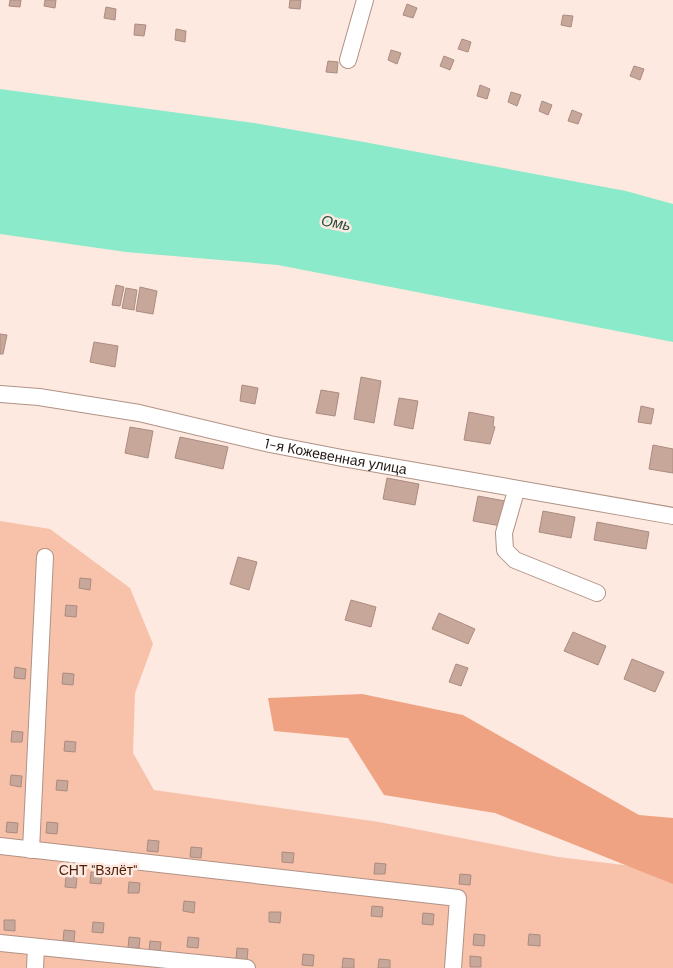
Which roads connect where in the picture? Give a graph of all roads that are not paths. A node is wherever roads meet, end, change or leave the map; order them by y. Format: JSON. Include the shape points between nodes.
{"nodes":[{"id":1,"x":365,"y":0,"type":"edge"},
{"id":2,"x":348,"y":60,"type":"dead end"},
{"id":3,"x":0,"y":394,"type":"edge"},
{"id":4,"x":516,"y":490,"type":"junction"},
{"id":5,"x":673,"y":516,"type":"edge"},
{"id":6,"x":45,"y":557,"type":"dead end"},
{"id":7,"x":597,"y":593,"type":"dead end"},
{"id":8,"x":0,"y":846,"type":"edge"},
{"id":9,"x":31,"y":850,"type":"junction"},
{"id":10,"x":0,"y":943,"type":"edge"},
{"id":11,"x":36,"y":947,"type":"junction"},
{"id":12,"x":173,"y":964,"type":"edge"},
{"id":13,"x":35,"y":968,"type":"edge"},
{"id":14,"x":247,"y":968,"type":"edge"},
{"id":15,"x":453,"y":968,"type":"edge"}],
"edges":[{"from":1,"to":2,"type":"street"},
{"from":3,"to":4,"type":"street","name":"1-я Кожевенная улица","via":[[138,413],[279,446]]},
{"from":4,"to":5,"type":"street","name":"1-я Кожевенная улица"},
{"from":4,"to":7,"type":"street","via":[[504,533],[505,550],[515,560]]},
{"from":6,"to":9,"type":"street"},
{"from":8,"to":9,"type":"street"},
{"from":9,"to":15,"type":"street","via":[[458,898]]},
{"from":10,"to":11,"type":"street"},
{"from":11,"to":12,"type":"street"},
{"from":11,"to":13,"type":"street"},
{"from":12,"to":14,"type":"street"}]}
